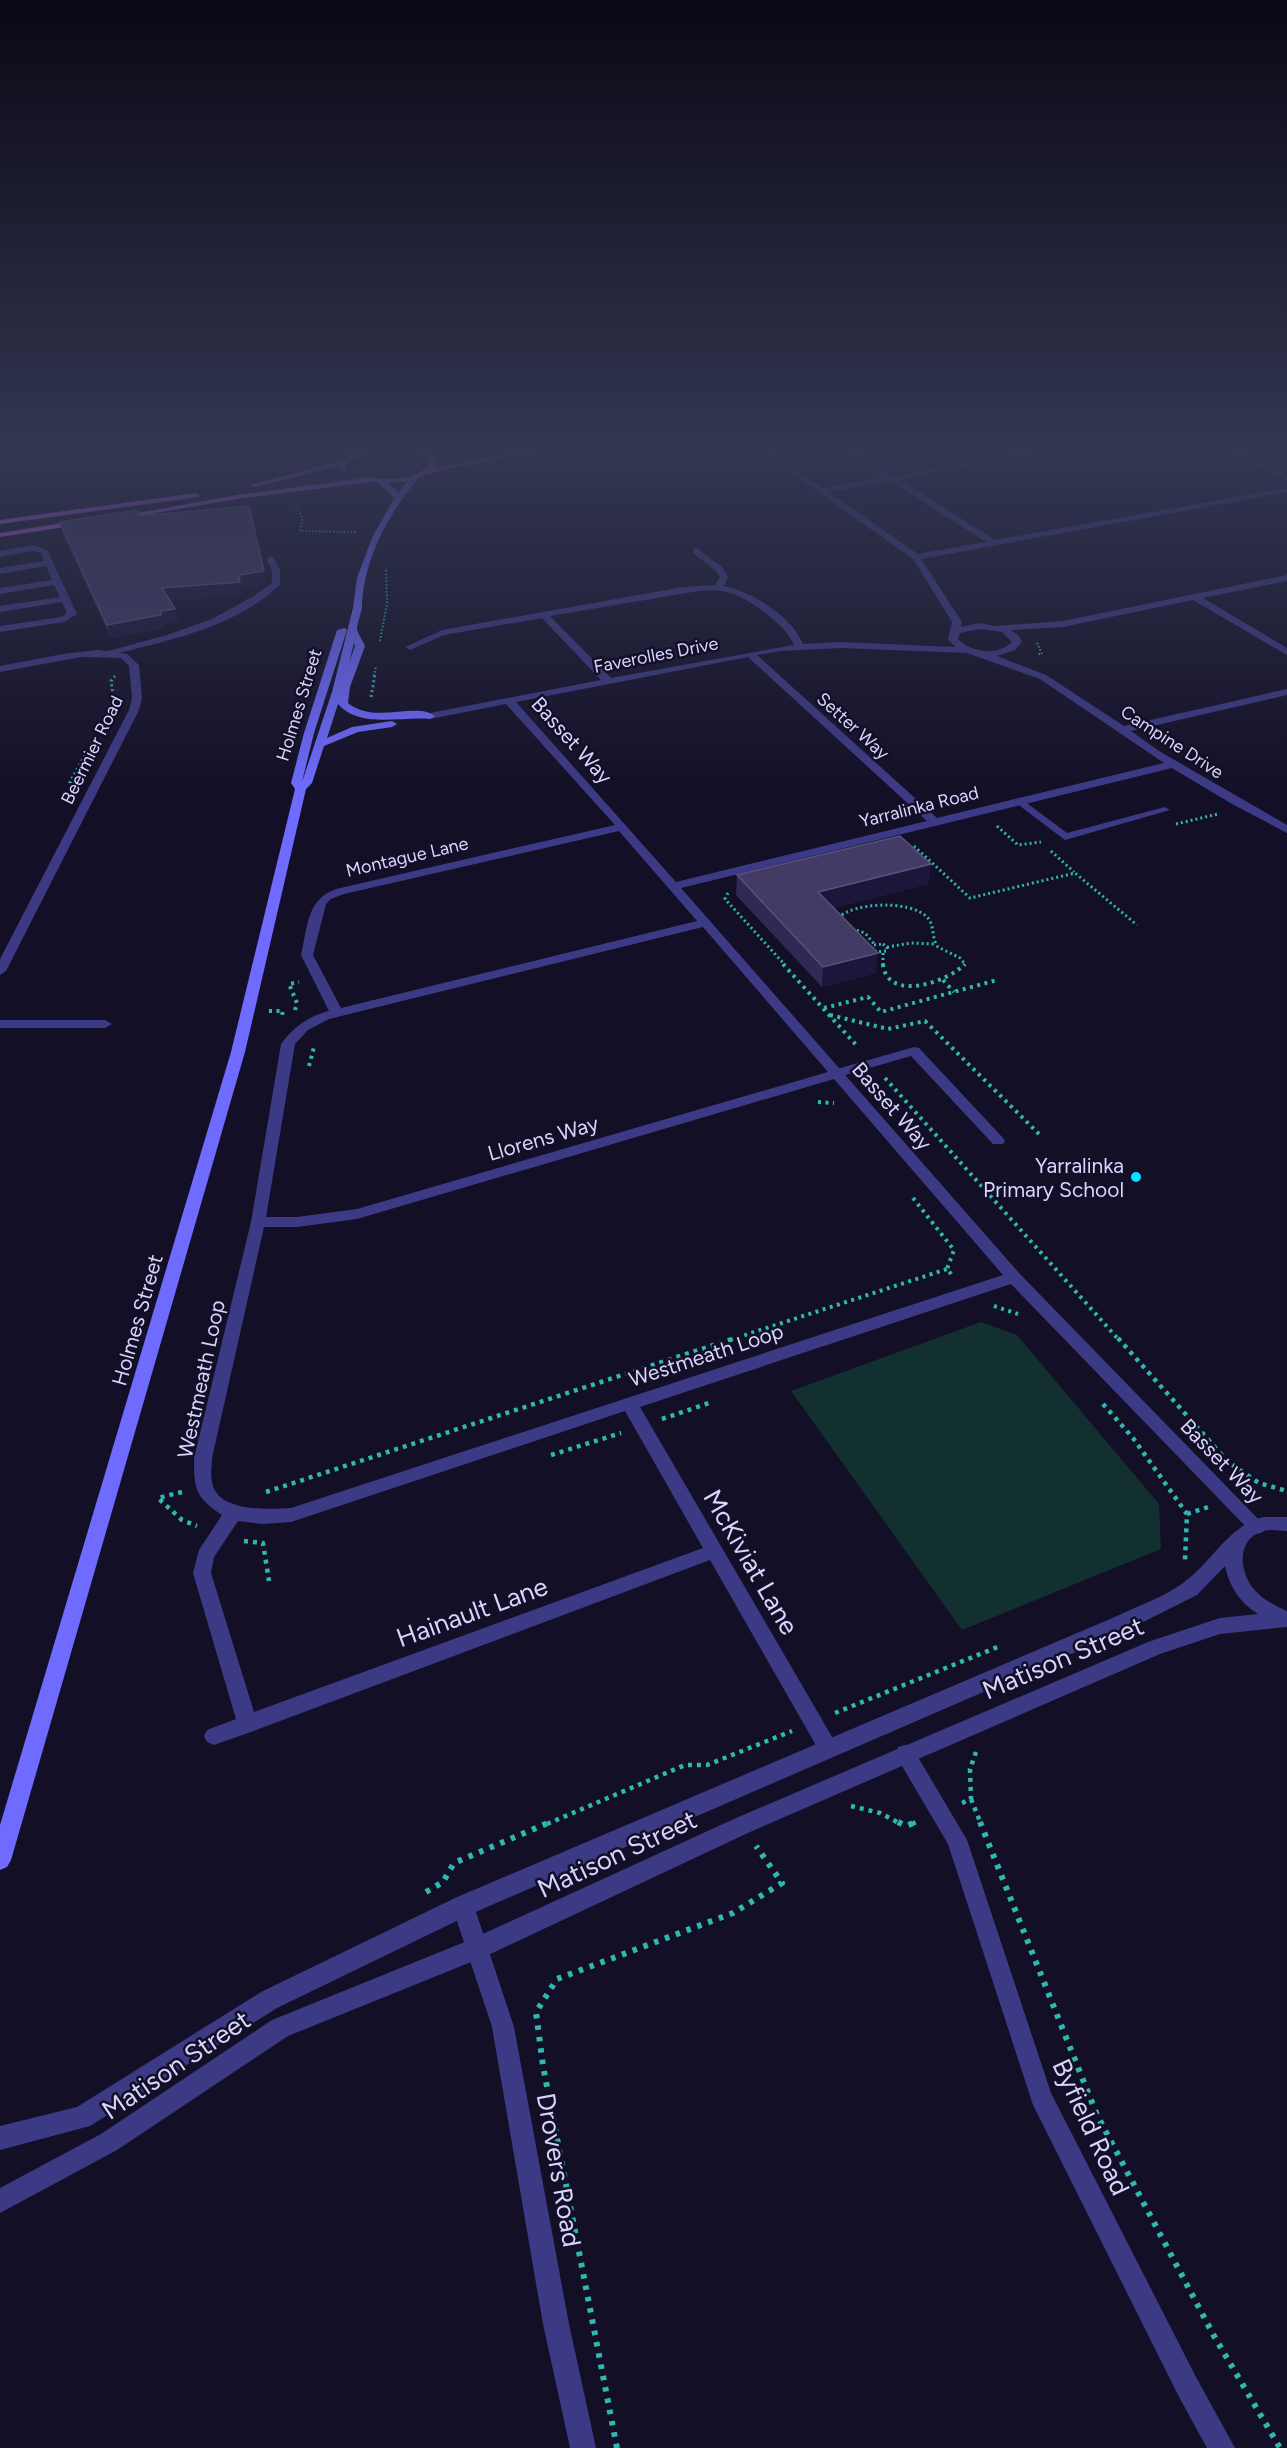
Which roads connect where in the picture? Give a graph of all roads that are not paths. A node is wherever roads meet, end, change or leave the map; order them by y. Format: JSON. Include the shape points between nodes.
{"nodes":[{"id":1,"x":41,"y":564,"type":"edge"},
{"id":2,"x":50,"y":564,"type":"edge"},
{"id":3,"x":273,"y":564,"type":"edge"},
{"id":4,"x":367,"y":564,"type":"edge"},
{"id":5,"x":713,"y":564,"type":"edge"},
{"id":6,"x":920,"y":564,"type":"edge"},
{"id":7,"x":0,"y":571,"type":"edge"},
{"id":8,"x":1287,"y":578,"type":"edge"},
{"id":9,"x":57,"y":582,"type":"junction"},
{"id":10,"x":718,"y":588,"type":"junction"},
{"id":11,"x":0,"y":591,"type":"edge"},
{"id":12,"x":1193,"y":596,"type":"junction"},
{"id":13,"x":65,"y":599,"type":"junction"},
{"id":14,"x":356,"y":600,"type":"junction"},
{"id":15,"x":946,"y":606,"type":"junction"},
{"id":16,"x":0,"y":609,"type":"edge"},
{"id":17,"x":544,"y":615,"type":"junction"},
{"id":18,"x":1063,"y":624,"type":"junction"},
{"id":19,"x":993,"y":627,"type":"junction"},
{"id":20,"x":0,"y":629,"type":"edge"},
{"id":21,"x":352,"y":629,"type":"junction"},
{"id":22,"x":955,"y":633,"type":"junction"},
{"id":23,"x":890,"y":646,"type":"junction"},
{"id":24,"x":410,"y":647,"type":"dead end"},
{"id":25,"x":799,"y":647,"type":"junction"},
{"id":26,"x":1019,"y":650,"type":"junction"},
{"id":27,"x":974,"y":651,"type":"junction"},
{"id":28,"x":1287,"y":652,"type":"edge"},
{"id":29,"x":102,"y":654,"type":"junction"},
{"id":30,"x":750,"y":654,"type":"junction"},
{"id":31,"x":0,"y":669,"type":"edge"},
{"id":32,"x":1042,"y":677,"type":"junction"},
{"id":33,"x":607,"y":680,"type":"junction"},
{"id":34,"x":1287,"y":692,"type":"edge"},
{"id":35,"x":509,"y":701,"type":"junction"},
{"id":36,"x":430,"y":716,"type":"junction"},
{"id":37,"x":1122,"y":730,"type":"junction"},
{"id":38,"x":321,"y":744,"type":"junction"},
{"id":39,"x":1173,"y":764,"type":"junction"},
{"id":40,"x":301,"y":788,"type":"junction"},
{"id":41,"x":1020,"y":801,"type":"junction"},
{"id":42,"x":1165,"y":810,"type":"dead end"},
{"id":43,"x":935,"y":822,"type":"junction"},
{"id":44,"x":622,"y":827,"type":"junction"},
{"id":45,"x":1287,"y":830,"type":"edge"},
{"id":46,"x":673,"y":886,"type":"junction"},
{"id":47,"x":705,"y":923,"type":"junction"},
{"id":48,"x":0,"y":971,"type":"edge"},
{"id":49,"x":336,"y":1013,"type":"junction"},
{"id":50,"x":0,"y":1024,"type":"edge"},
{"id":51,"x":105,"y":1024,"type":"dead end"},
{"id":52,"x":836,"y":1074,"type":"junction"},
{"id":53,"x":998,"y":1141,"type":"dead end"},
{"id":54,"x":258,"y":1222,"type":"junction"},
{"id":55,"x":1014,"y":1277,"type":"junction"},
{"id":56,"x":629,"y":1402,"type":"junction"},
{"id":57,"x":233,"y":1513,"type":"junction"},
{"id":58,"x":1287,"y":1524,"type":"edge"},
{"id":59,"x":1257,"y":1527,"type":"junction"},
{"id":60,"x":1235,"y":1544,"type":"junction"},
{"id":61,"x":715,"y":1551,"type":"junction"},
{"id":62,"x":1286,"y":1620,"type":"edge"},
{"id":63,"x":248,"y":1724,"type":"junction"},
{"id":64,"x":214,"y":1736,"type":"dead end"},
{"id":65,"x":828,"y":1748,"type":"junction"},
{"id":66,"x":905,"y":1754,"type":"junction"},
{"id":67,"x":0,"y":1860,"type":"edge"},
{"id":68,"x":463,"y":1906,"type":"junction"},
{"id":69,"x":478,"y":1948,"type":"junction"},
{"id":70,"x":0,"y":2138,"type":"edge"},
{"id":71,"x":0,"y":2201,"type":"edge"},
{"id":72,"x":583,"y":2448,"type":"edge"},
{"id":73,"x":1222,"y":2448,"type":"edge"}],
"edges":[{"from":1,"to":7,"type":"street"},
{"from":2,"to":9,"type":"street"},
{"from":3,"to":29,"type":"street","via":[[276,584],[258,599],[199,627]]},
{"from":4,"to":14,"type":"main road","name":"Holmes Street"},
{"from":5,"to":10,"type":"street","via":[[724,577]]},
{"from":6,"to":15,"type":"street"},
{"from":8,"to":12,"type":"street"},
{"from":9,"to":11,"type":"street"},
{"from":9,"to":13,"type":"street"},
{"from":10,"to":17,"type":"street","via":[[683,590]]},
{"from":10,"to":25,"type":"street","via":[[748,596],[791,632]]},
{"from":12,"to":18,"type":"street"},
{"from":12,"to":28,"type":"street"},
{"from":13,"to":16,"type":"street"},
{"from":13,"to":20,"type":"street","via":[[70,616]]},
{"from":14,"to":21,"type":"main road","name":"Holmes Street","via":[[358,608]]},
{"from":14,"to":40,"type":"main road","name":"Holmes Street","via":[[349,608],[309,733],[296,783]]},
{"from":15,"to":19,"type":"street"},
{"from":15,"to":22,"type":"street","via":[[957,622]]},
{"from":17,"to":24,"type":"street","via":[[442,633]]},
{"from":17,"to":33,"type":"street"},
{"from":18,"to":19,"type":"street"},
{"from":18,"to":26,"type":"street"},
{"from":19,"to":22,"type":"street","name":"Faverolles Drive","via":[[970,627]]},
{"from":19,"to":26,"type":"street","name":"Campine Drive","via":[[1012,633]]},
{"from":21,"to":36,"type":"main road","via":[[360,646],[345,687],[343,704],[347,709],[364,714]]},
{"from":21,"to":38,"type":"main road","name":"Holmes Street"},
{"from":22,"to":23,"type":"street","name":"Faverolles Drive"},
{"from":22,"to":27,"type":"street","via":[[956,643]]},
{"from":23,"to":25,"type":"street","name":"Faverolles Drive"},
{"from":23,"to":27,"type":"street","name":"Faverolles Drive"},
{"from":25,"to":30,"type":"street","name":"Faverolles Drive"},
{"from":26,"to":27,"type":"street"},
{"from":26,"to":32,"type":"street","name":"Campine Drive"},
{"from":27,"to":32,"type":"street","name":"Campine Drive"},
{"from":29,"to":31,"type":"street","name":"Beermier Road"},
{"from":29,"to":48,"type":"street","name":"Beermier Road","via":[[124,656],[134,665],[134,710]]},
{"from":30,"to":33,"type":"street","name":"Faverolles Drive"},
{"from":30,"to":43,"type":"street","name":"Setter Way"},
{"from":32,"to":37,"type":"street","name":"Campine Drive"},
{"from":33,"to":35,"type":"street","name":"Faverolles Drive"},
{"from":34,"to":37,"type":"street"},
{"from":35,"to":36,"type":"street","name":"Faverolles Drive"},
{"from":35,"to":44,"type":"street","name":"Basset Way"},
{"from":36,"to":38,"type":"main road","via":[[356,729]]},
{"from":37,"to":39,"type":"street","name":"Campine Drive"},
{"from":38,"to":40,"type":"main road","name":"Holmes Street","via":[[307,783]]},
{"from":39,"to":41,"type":"street","name":"Yarralinka Road"},
{"from":39,"to":45,"type":"street","name":"Campine Drive"},
{"from":40,"to":67,"type":"main road","name":"Holmes Street","via":[[238,1052]]},
{"from":41,"to":42,"type":"street","via":[[1065,837]]},
{"from":41,"to":43,"type":"street","name":"Yarralinka Road"},
{"from":43,"to":46,"type":"street","name":"Yarralinka Road"},
{"from":44,"to":46,"type":"street","name":"Basset Way"},
{"from":44,"to":49,"type":"street","name":"Montague Lane","via":[[327,896],[318,908],[307,955]]},
{"from":46,"to":47,"type":"street","name":"Basset Way"},
{"from":47,"to":49,"type":"street"},
{"from":47,"to":52,"type":"street","name":"Basset Way"},
{"from":49,"to":54,"type":"street","name":"Westmeath Loop","via":[[299,1030],[288,1044]]},
{"from":50,"to":51,"type":"street"},
{"from":52,"to":53,"type":"street","name":"Llorens Way","via":[[914,1052]]},
{"from":52,"to":54,"type":"street","name":"Llorens Way","via":[[357,1214],[297,1222]]},
{"from":52,"to":55,"type":"street","name":"Basset Way"},
{"from":54,"to":57,"type":"street","name":"Westmeath Loop","via":[[203,1458],[203,1486],[215,1501]]},
{"from":55,"to":56,"type":"street","name":"Westmeath Loop"},
{"from":55,"to":59,"type":"street","name":"Basset Way"},
{"from":56,"to":57,"type":"street","name":"Westmeath Loop","via":[[291,1515]]},
{"from":56,"to":61,"type":"street","name":"McKiviat Lane"},
{"from":57,"to":63,"type":"street","via":[[205,1555],[201,1573]]},
{"from":58,"to":59,"type":"street"},
{"from":59,"to":60,"type":"street","name":"Matison Street"},
{"from":60,"to":62,"type":"street","via":[[1231,1560],[1247,1594],[1263,1609]]},
{"from":60,"to":65,"type":"street","name":"Matison Street","via":[[1190,1589],[1124,1623]]},
{"from":61,"to":63,"type":"street","name":"Hainault Lane"},
{"from":61,"to":65,"type":"street","name":"McKiviat Lane"},
{"from":62,"to":66,"type":"street","name":"Matison Street","via":[[1220,1626],[1155,1648]]},
{"from":63,"to":64,"type":"street","name":"Hainault Lane"},
{"from":65,"to":68,"type":"street","name":"Matison Street"},
{"from":66,"to":69,"type":"street","name":"Matison Street"},
{"from":66,"to":73,"type":"street","name":"Byfield Road","via":[[957,1840],[1041,2097]]},
{"from":68,"to":69,"type":"street","name":"Drovers Road"},
{"from":68,"to":70,"type":"street","name":"Matison Street","via":[[269,2000],[82,2118]]},
{"from":69,"to":71,"type":"street","name":"Matison Street","via":[[280,2028],[109,2142]]},
{"from":69,"to":72,"type":"street","name":"Drovers Road","via":[[503,2027],[556,2324]]}]}
